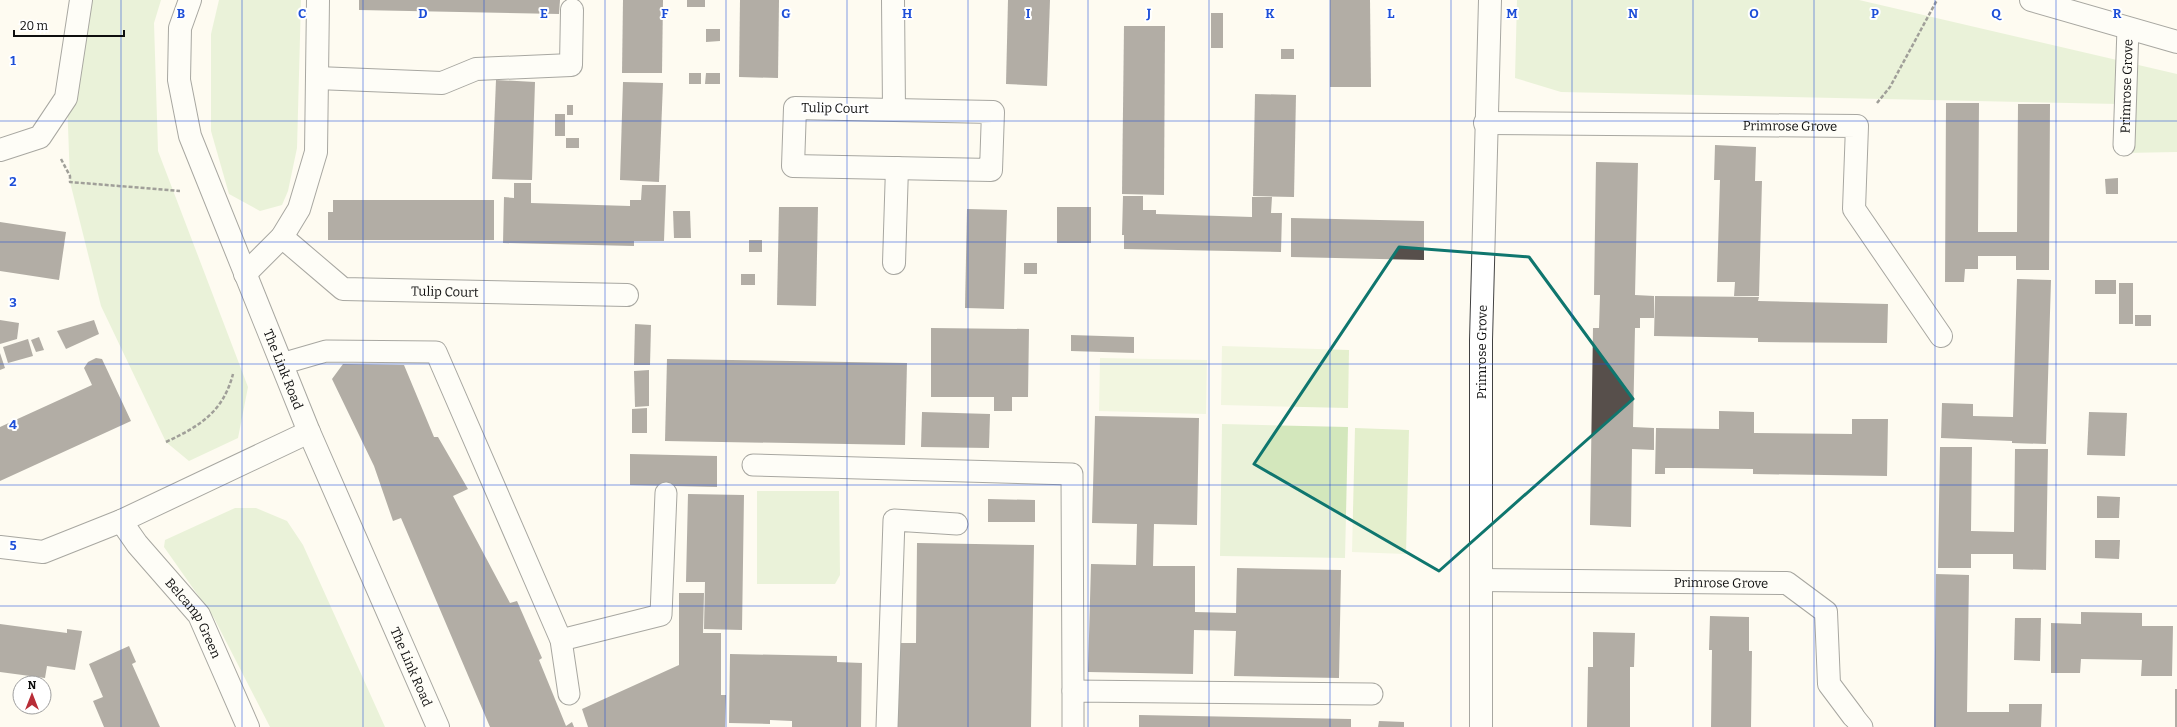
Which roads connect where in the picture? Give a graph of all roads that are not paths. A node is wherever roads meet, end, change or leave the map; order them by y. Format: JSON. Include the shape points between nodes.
{"nodes":[{"id":1,"x":81,"y":0,"type":"edge"},
{"id":2,"x":190,"y":0,"type":"edge"},
{"id":3,"x":318,"y":0,"type":"edge"},
{"id":4,"x":893,"y":0,"type":"edge"},
{"id":5,"x":1490,"y":0,"type":"edge"},
{"id":6,"x":2031,"y":0,"type":"edge"},
{"id":7,"x":572,"y":10,"type":"dead end"},
{"id":8,"x":2128,"y":28,"type":"junction"},
{"id":9,"x":2177,"y":42,"type":"edge"},
{"id":10,"x":317,"y":78,"type":"junction"},
{"id":11,"x":894,"y":109,"type":"junction"},
{"id":12,"x":1485,"y":123,"type":"junction"},
{"id":13,"x":2124,"y":145,"type":"dead end"},
{"id":14,"x":0,"y":150,"type":"edge"},
{"id":15,"x":897,"y":168,"type":"junction"},
{"id":16,"x":282,"y":237,"type":"junction"},
{"id":17,"x":894,"y":263,"type":"dead end"},
{"id":18,"x":245,"y":274,"type":"junction"},
{"id":19,"x":627,"y":295,"type":"dead end"},
{"id":20,"x":1941,"y":336,"type":"dead end"},
{"id":21,"x":281,"y":364,"type":"junction"},
{"id":22,"x":309,"y":432,"type":"junction"},
{"id":23,"x":753,"y":465,"type":"dead end"},
{"id":24,"x":666,"y":493,"type":"dead end"},
{"id":25,"x":121,"y":521,"type":"junction"},
{"id":26,"x":956,"y":524,"type":"dead end"},
{"id":27,"x":0,"y":547,"type":"edge"},
{"id":28,"x":1480,"y":580,"type":"junction"},
{"id":29,"x":561,"y":640,"type":"junction"},
{"id":30,"x":1073,"y":691,"type":"junction"},
{"id":31,"x":570,"y":694,"type":"dead end"},
{"id":32,"x":1372,"y":694,"type":"dead end"},
{"id":33,"x":1858,"y":721,"type":"edge"},
{"id":34,"x":248,"y":727,"type":"edge"},
{"id":35,"x":438,"y":727,"type":"edge"},
{"id":36,"x":887,"y":727,"type":"edge"},
{"id":37,"x":1073,"y":727,"type":"edge"},
{"id":38,"x":1481,"y":727,"type":"edge"}],
"edges":[{"from":1,"to":14,"type":"street","via":[[66,98],[40,138]]},
{"from":2,"to":18,"type":"street","name":"The Link Road","via":[[180,28],[179,80],[190,136]]},
{"from":3,"to":10,"type":"street"},
{"from":4,"to":11,"type":"street"},
{"from":5,"to":12,"type":"street","name":"Primrose Grove"},
{"from":6,"to":8,"type":"street","name":"Primrose Grove"},
{"from":7,"to":10,"type":"street","via":[[571,65],[476,69],[442,83]]},
{"from":8,"to":9,"type":"street","name":"Primrose Grove"},
{"from":8,"to":13,"type":"lane","name":"Primrose Grove"},
{"from":10,"to":16,"type":"street","via":[[316,152],[299,209]]},
{"from":11,"to":15,"type":"street","name":"Tulip Court","via":[[993,112],[991,170]]},
{"from":11,"to":15,"type":"street","name":"Tulip Court","via":[[795,108],[793,166]]},
{"from":12,"to":20,"type":"street","name":"Primrose Grove","via":[[1857,126],[1854,209]]},
{"from":12,"to":28,"type":"street","name":"Primrose Grove","via":[[1480,340]]},
{"from":15,"to":17,"type":"street"},
{"from":16,"to":18,"type":"street"},
{"from":16,"to":19,"type":"street","name":"Tulip Court","via":[[343,289]]},
{"from":18,"to":21,"type":"street","name":"The Link Road"},
{"from":21,"to":22,"type":"street","name":"The Link Road"},
{"from":21,"to":29,"type":"lane","via":[[326,351],[436,352]]},
{"from":22,"to":25,"type":"street"},
{"from":22,"to":35,"type":"street","name":"The Link Road"},
{"from":23,"to":30,"type":"lane","via":[[1072,474]]},
{"from":24,"to":29,"type":"lane","via":[[661,615]]},
{"from":25,"to":27,"type":"street","via":[[43,552]]},
{"from":25,"to":34,"type":"street","name":"Belcamp Green","via":[[199,615]]},
{"from":26,"to":36,"type":"lane","via":[[894,520]]},
{"from":28,"to":33,"type":"street","name":"Primrose Grove","via":[[1787,583],[1826,612],[1829,684]]},
{"from":28,"to":38,"type":"street","name":"Primrose Grove"},
{"from":29,"to":31,"type":"lane"},
{"from":30,"to":32,"type":"lane"},
{"from":30,"to":37,"type":"lane"}]}
